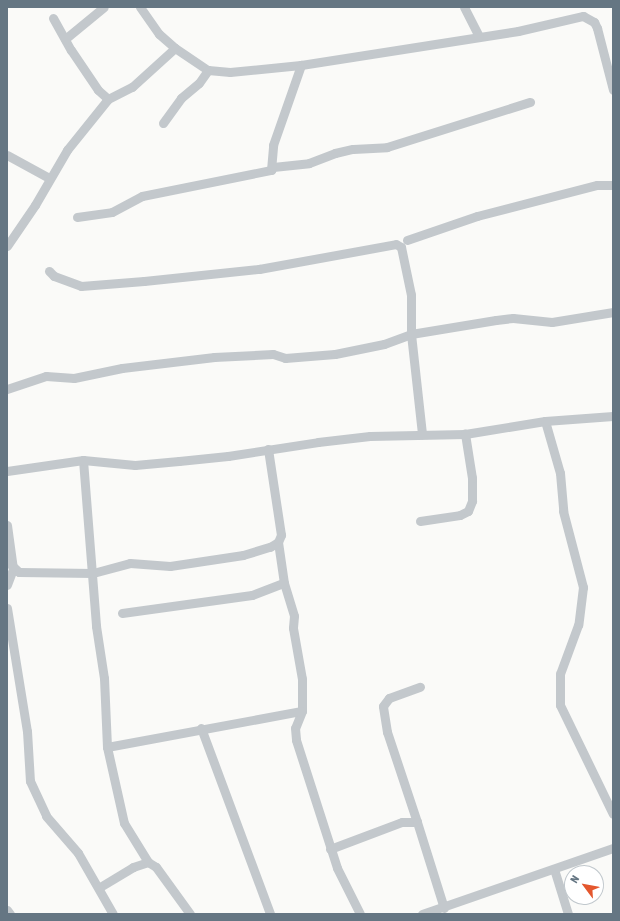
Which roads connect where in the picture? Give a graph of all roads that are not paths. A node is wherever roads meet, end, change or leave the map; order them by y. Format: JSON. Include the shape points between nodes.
{"nodes":[{"id":1,"x":104,"y":7,"type":"edge"},
{"id":2,"x":140,"y":7,"type":"edge"},
{"id":3,"x":464,"y":7,"type":"edge"},
{"id":4,"x":54,"y":18,"type":"dead end"},
{"id":5,"x":479,"y":36,"type":"junction"},
{"id":6,"x":65,"y":39,"type":"junction"},
{"id":7,"x":175,"y":48,"type":"junction"},
{"id":8,"x":300,"y":65,"type":"junction"},
{"id":9,"x":208,"y":70,"type":"junction"},
{"id":10,"x":613,"y":90,"type":"edge"},
{"id":11,"x":108,"y":99,"type":"junction"},
{"id":12,"x":530,"y":102,"type":"dead end"},
{"id":13,"x":163,"y":123,"type":"dead end"},
{"id":14,"x":7,"y":155,"type":"edge"},
{"id":15,"x":273,"y":167,"type":"junction"},
{"id":16,"x":49,"y":178,"type":"junction"},
{"id":17,"x":613,"y":185,"type":"edge"},
{"id":18,"x":77,"y":217,"type":"dead end"},
{"id":19,"x":407,"y":240,"type":"dead end"},
{"id":20,"x":7,"y":246,"type":"edge"},
{"id":21,"x":49,"y":271,"type":"dead end"},
{"id":22,"x":613,"y":312,"type":"edge"},
{"id":23,"x":411,"y":334,"type":"junction"},
{"id":24,"x":7,"y":389,"type":"edge"},
{"id":25,"x":613,"y":416,"type":"edge"},
{"id":26,"x":545,"y":421,"type":"junction"},
{"id":27,"x":422,"y":434,"type":"junction"},
{"id":28,"x":465,"y":434,"type":"junction"},
{"id":29,"x":268,"y":449,"type":"junction"},
{"id":30,"x":84,"y":460,"type":"junction"},
{"id":31,"x":7,"y":471,"type":"edge"},
{"id":32,"x":420,"y":520,"type":"dead end"},
{"id":33,"x":7,"y":525,"type":"edge"},
{"id":34,"x":278,"y":542,"type":"junction"},
{"id":35,"x":7,"y":561,"type":"edge"},
{"id":36,"x":13,"y":569,"type":"junction"},
{"id":37,"x":93,"y":572,"type":"junction"},
{"id":38,"x":284,"y":583,"type":"junction"},
{"id":39,"x":7,"y":585,"type":"edge"},
{"id":40,"x":7,"y":608,"type":"edge"},
{"id":41,"x":122,"y":613,"type":"dead end"},
{"id":42,"x":420,"y":687,"type":"dead end"},
{"id":43,"x":302,"y":711,"type":"junction"},
{"id":44,"x":201,"y":728,"type":"junction"},
{"id":45,"x":107,"y":747,"type":"junction"},
{"id":46,"x":613,"y":814,"type":"edge"},
{"id":47,"x":417,"y":822,"type":"junction"},
{"id":48,"x":613,"y":848,"type":"edge"},
{"id":49,"x":330,"y":849,"type":"junction"},
{"id":50,"x":148,"y":862,"type":"junction"},
{"id":51,"x":554,"y":869,"type":"junction"},
{"id":52,"x":100,"y":887,"type":"junction"},
{"id":53,"x":444,"y":908,"type":"junction"},
{"id":54,"x":7,"y":910,"type":"edge"},
{"id":55,"x":10,"y":914,"type":"edge"},
{"id":56,"x":113,"y":914,"type":"edge"},
{"id":57,"x":190,"y":914,"type":"edge"},
{"id":58,"x":270,"y":914,"type":"edge"},
{"id":59,"x":360,"y":914,"type":"edge"},
{"id":60,"x":422,"y":914,"type":"edge"},
{"id":61,"x":568,"y":914,"type":"edge"}],
"edges":[{"from":1,"to":6,"type":"street"},
{"from":2,"to":7,"type":"street","via":[[159,34]]},
{"from":3,"to":5,"type":"street"},
{"from":4,"to":6,"type":"street"},
{"from":5,"to":8,"type":"street"},
{"from":5,"to":10,"type":"street","via":[[518,31],[583,16],[594,22],[597,28]]},
{"from":6,"to":11,"type":"street","via":[[98,90]]},
{"from":7,"to":9,"type":"street"},
{"from":7,"to":11,"type":"street","via":[[132,87]]},
{"from":8,"to":9,"type":"street","via":[[230,72]]},
{"from":8,"to":15,"type":"street","via":[[273,145]]},
{"from":9,"to":13,"type":"street","via":[[200,83],[181,98]]},
{"from":11,"to":16,"type":"street","via":[[76,137]]},
{"from":12,"to":15,"type":"street","via":[[387,147],[353,149],[309,163]]},
{"from":14,"to":16,"type":"street"},
{"from":15,"to":18,"type":"street","via":[[263,172],[142,196],[112,212]]},
{"from":16,"to":20,"type":"street","via":[[35,205]]},
{"from":17,"to":19,"type":"street","via":[[597,185],[477,216]]},
{"from":21,"to":23,"type":"street","via":[[54,276],[81,286],[248,271],[396,244],[401,247],[411,295]]},
{"from":22,"to":23,"type":"street","via":[[552,322],[513,318]]},
{"from":23,"to":24,"type":"street","via":[[384,344],[335,354],[285,358],[263,354],[207,358],[122,368],[74,378],[46,376]]},
{"from":23,"to":27,"type":"street"},
{"from":25,"to":26,"type":"street"},
{"from":26,"to":28,"type":"street"},
{"from":26,"to":46,"type":"street","via":[[560,473],[563,511],[583,587],[578,625],[560,674],[560,705]]},
{"from":27,"to":28,"type":"street"},
{"from":27,"to":29,"type":"street","via":[[370,436]]},
{"from":28,"to":32,"type":"street","via":[[472,478],[472,501],[468,511],[460,516]]},
{"from":29,"to":30,"type":"street","via":[[228,456],[135,464]]},
{"from":29,"to":34,"type":"street","via":[[281,535]]},
{"from":30,"to":31,"type":"street"},
{"from":30,"to":37,"type":"street"},
{"from":33,"to":36,"type":"street"},
{"from":34,"to":37,"type":"street","via":[[243,555],[170,566],[130,563]]},
{"from":34,"to":38,"type":"street"},
{"from":35,"to":36,"type":"street"},
{"from":36,"to":37,"type":"street","via":[[19,572]]},
{"from":36,"to":39,"type":"street"},
{"from":37,"to":45,"type":"street","via":[[96,626],[104,678]]},
{"from":38,"to":41,"type":"street","via":[[252,596]]},
{"from":38,"to":43,"type":"street","via":[[294,616],[293,628],[302,680]]},
{"from":40,"to":52,"type":"street","via":[[27,731],[30,781],[46,816],[65,836]]},
{"from":42,"to":47,"type":"street","via":[[384,701],[383,712],[387,732]]},
{"from":43,"to":44,"type":"street"},
{"from":43,"to":49,"type":"street","via":[[295,728],[296,740]]},
{"from":44,"to":45,"type":"street"},
{"from":44,"to":58,"type":"street"},
{"from":45,"to":50,"type":"street","via":[[124,823]]},
{"from":47,"to":49,"type":"street","via":[[402,822]]},
{"from":47,"to":53,"type":"street"},
{"from":48,"to":51,"type":"street"},
{"from":49,"to":59,"type":"street"},
{"from":50,"to":52,"type":"street","via":[[133,867]]},
{"from":50,"to":57,"type":"street","via":[[156,867]]},
{"from":51,"to":53,"type":"street"},
{"from":51,"to":61,"type":"street"},
{"from":52,"to":56,"type":"street"},
{"from":53,"to":60,"type":"street"},
{"from":54,"to":55,"type":"street"}]}
